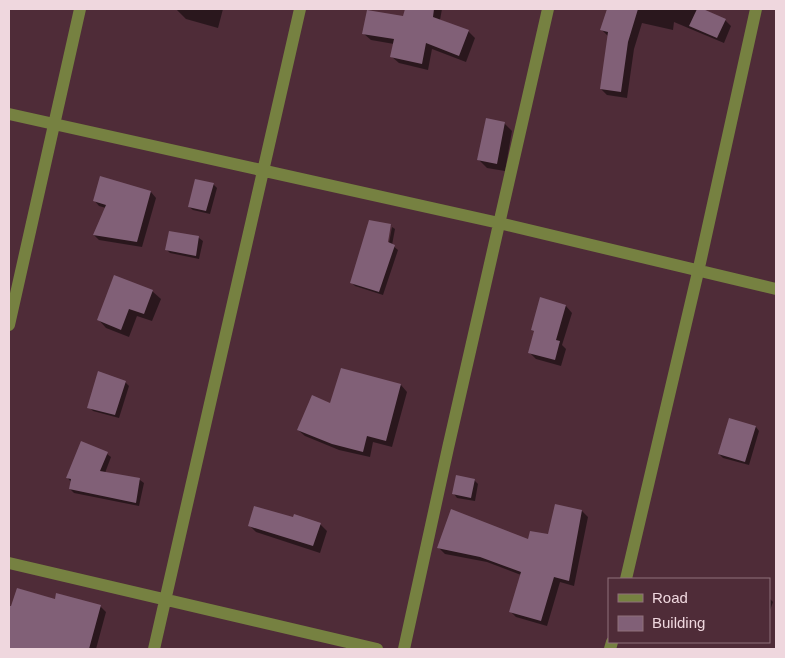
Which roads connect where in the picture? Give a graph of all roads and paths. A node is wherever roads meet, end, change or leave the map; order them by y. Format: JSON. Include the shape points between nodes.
{"nodes":[{"id":1,"x":80,"y":9,"type":"edge"},
{"id":2,"x":300,"y":9,"type":"edge"},
{"id":3,"x":548,"y":9,"type":"edge"},
{"id":4,"x":756,"y":9,"type":"edge"},
{"id":5,"x":9,"y":114,"type":"edge"},
{"id":6,"x":54,"y":123,"type":"junction"},
{"id":7,"x":264,"y":170,"type":"junction"},
{"id":8,"x":498,"y":224,"type":"junction"},
{"id":9,"x":698,"y":272,"type":"junction"},
{"id":10,"x":776,"y":289,"type":"edge"},
{"id":11,"x":9,"y":325,"type":"edge"},
{"id":12,"x":9,"y":563,"type":"edge"},
{"id":13,"x":626,"y":578,"type":"edge"},
{"id":14,"x":166,"y":599,"type":"junction"},
{"id":15,"x":154,"y":649,"type":"edge"},
{"id":16,"x":377,"y":649,"type":"edge"},
{"id":17,"x":404,"y":649,"type":"edge"}],
"edges":[{"from":1,"to":6,"type":"street"},
{"from":2,"to":7,"type":"street"},
{"from":3,"to":8,"type":"street"},
{"from":4,"to":9,"type":"street"},
{"from":5,"to":6,"type":"street"},
{"from":6,"to":7,"type":"street"},
{"from":6,"to":11,"type":"street"},
{"from":7,"to":8,"type":"street"},
{"from":7,"to":14,"type":"street"},
{"from":8,"to":9,"type":"street"},
{"from":8,"to":17,"type":"street"},
{"from":9,"to":10,"type":"street"},
{"from":9,"to":13,"type":"street"},
{"from":12,"to":14,"type":"street"},
{"from":14,"to":15,"type":"street"},
{"from":14,"to":16,"type":"street"}]}
